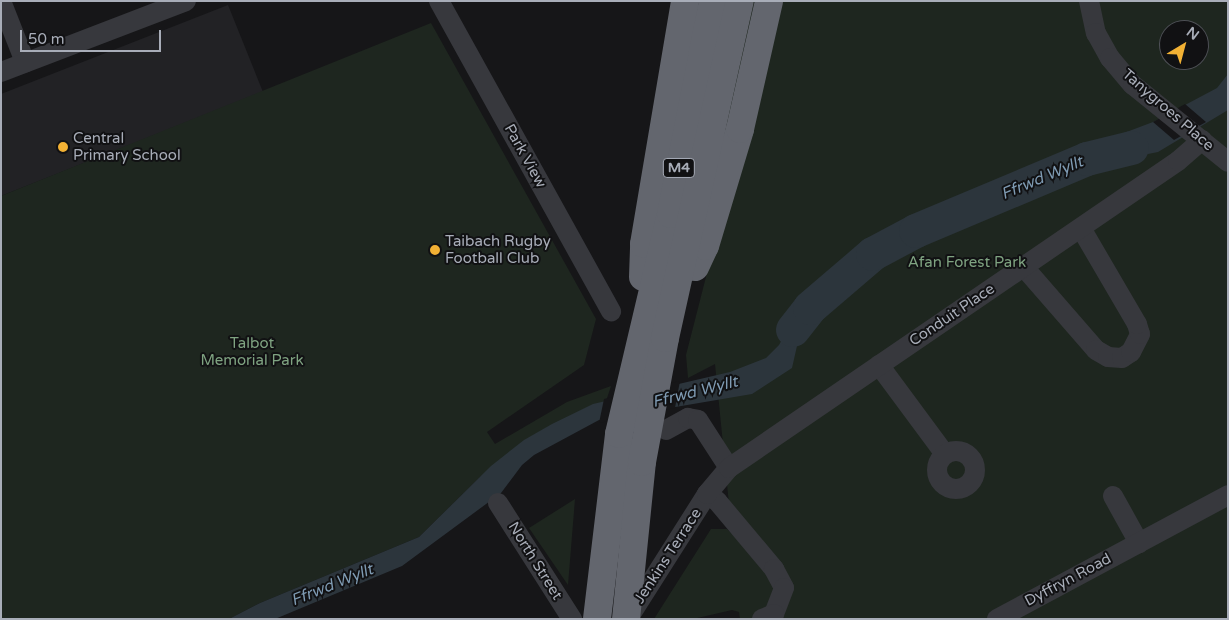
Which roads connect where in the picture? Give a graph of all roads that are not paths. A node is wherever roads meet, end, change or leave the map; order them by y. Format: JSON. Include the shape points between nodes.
{"nodes":[{"id":1,"x":1,"y":1,"type":"edge"},
{"id":2,"x":186,"y":1,"type":"edge"},
{"id":3,"x":439,"y":1,"type":"edge"},
{"id":4,"x":685,"y":1,"type":"edge"},
{"id":5,"x":713,"y":1,"type":"edge"},
{"id":6,"x":740,"y":1,"type":"edge"},
{"id":7,"x":769,"y":1,"type":"edge"},
{"id":8,"x":1089,"y":1,"type":"edge"},
{"id":9,"x":25,"y":62,"type":"junction"},
{"id":10,"x":1,"y":72,"type":"edge"},
{"id":11,"x":1196,"y":136,"type":"junction"},
{"id":12,"x":1228,"y":162,"type":"edge"},
{"id":13,"x":1081,"y":228,"type":"junction"},
{"id":14,"x":1023,"y":266,"type":"junction"},
{"id":15,"x":611,"y":311,"type":"dead end"},
{"id":16,"x":659,"y":329,"type":"junction"},
{"id":17,"x":878,"y":365,"type":"junction"},
{"id":18,"x":666,"y":430,"type":"dead end"},
{"id":19,"x":944,"y":454,"type":"dead end"},
{"id":20,"x":729,"y":468,"type":"junction"},
{"id":21,"x":707,"y":494,"type":"junction"},
{"id":22,"x":1113,"y":496,"type":"dead end"},
{"id":23,"x":1228,"y":496,"type":"edge"},
{"id":24,"x":498,"y":503,"type":"dead end"},
{"id":25,"x":1139,"y":543,"type":"junction"},
{"id":26,"x":629,"y":618,"type":"edge"},
{"id":27,"x":572,"y":619,"type":"edge"},
{"id":28,"x":597,"y":619,"type":"edge"},
{"id":29,"x":762,"y":619,"type":"edge"},
{"id":30,"x":997,"y":619,"type":"edge"}],
"edges":[{"from":1,"to":9,"type":"street"},
{"from":2,"to":9,"type":"street"},
{"from":3,"to":15,"type":"street","name":"Park View"},
{"from":4,"to":16,"type":"highway","via":[[644,244]]},
{"from":5,"to":16,"type":"highway","number":"M4","via":[[671,214]]},
{"from":6,"to":16,"type":"highway","number":"M4"},
{"from":7,"to":16,"type":"highway","via":[[740,129],[705,246]]},
{"from":8,"to":11,"type":"street","name":"Tanygroes Place","via":[[1096,33],[1110,58],[1133,85]]},
{"from":9,"to":10,"type":"street"},
{"from":11,"to":12,"type":"street","name":"Tanygroes Place"},
{"from":11,"to":13,"type":"street","name":"Conduit Place","via":[[1178,161]]},
{"from":13,"to":14,"type":"street","name":"Conduit Place"},
{"from":13,"to":14,"type":"street","via":[[1137,324],[1140,334],[1131,352],[1122,358],[1108,357],[1096,350]]},
{"from":14,"to":17,"type":"street","name":"Conduit Place"},
{"from":16,"to":26,"type":"highway","number":"M4","via":[[642,462]]},
{"from":16,"to":28,"type":"highway","number":"M4","via":[[619,434],[605,527]]},
{"from":17,"to":19,"type":"street"},
{"from":17,"to":20,"type":"street","name":"Conduit Place"},
{"from":18,"to":20,"type":"street","via":[[688,418],[698,420]]},
{"from":20,"to":21,"type":"street","name":"Conduit Place"},
{"from":21,"to":26,"type":"street","name":"Jenkins Terrace"},
{"from":21,"to":29,"type":"street","via":[[717,501],[774,569],[784,588],[774,614]]},
{"from":22,"to":25,"type":"street"},
{"from":23,"to":25,"type":"street","name":"Dyffryn Road"},
{"from":24,"to":27,"type":"street","name":"North Street"},
{"from":25,"to":30,"type":"street","name":"Dyffryn Road"}]}
